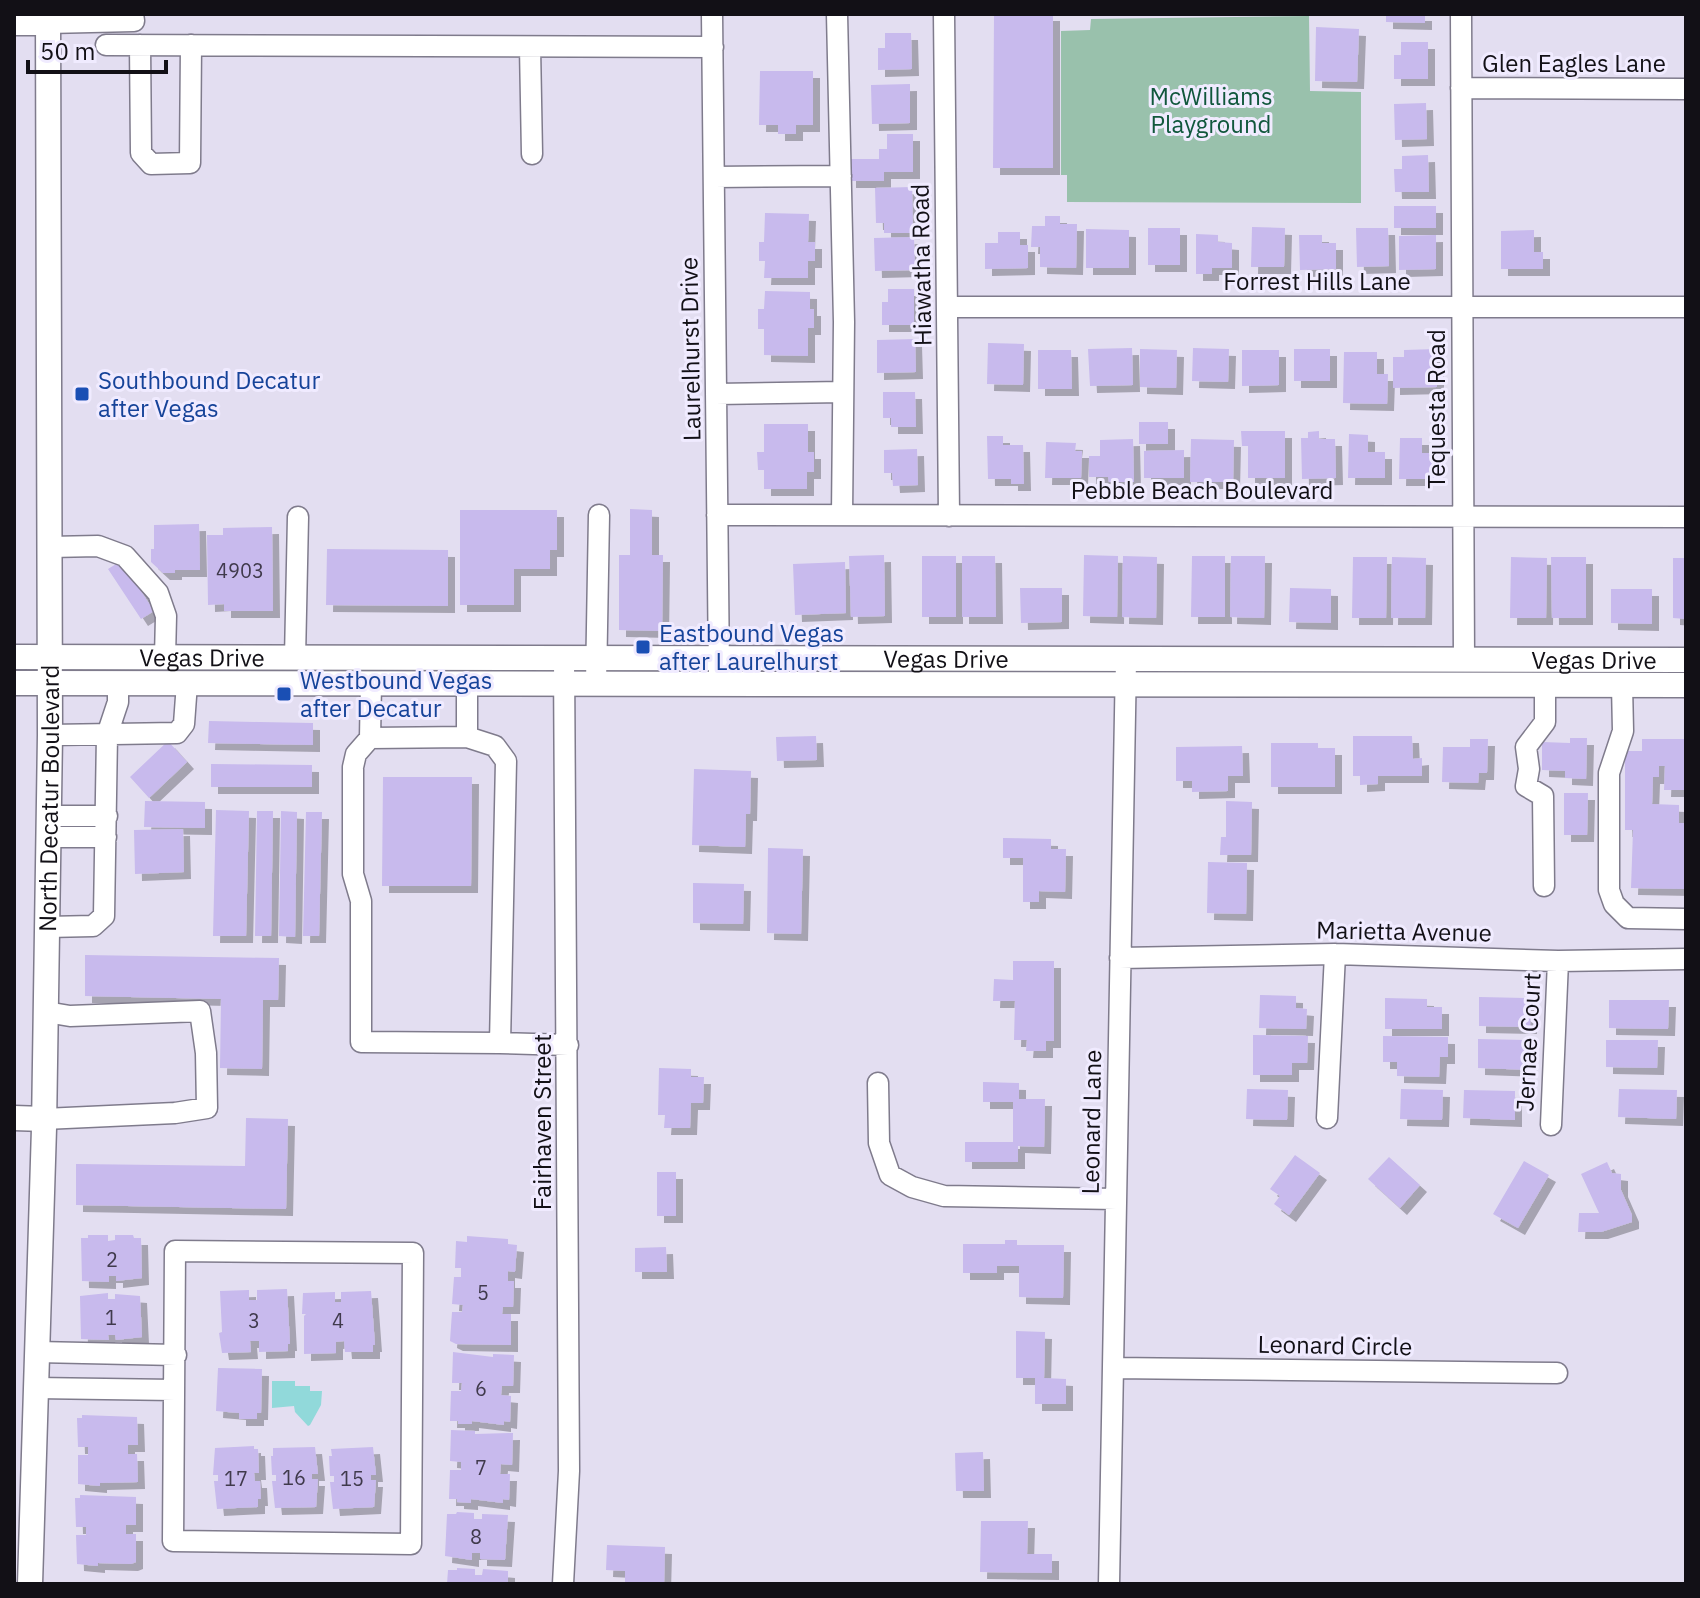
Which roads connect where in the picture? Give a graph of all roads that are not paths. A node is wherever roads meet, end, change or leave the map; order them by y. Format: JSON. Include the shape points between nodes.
{"nodes":[{"id":1,"x":133,"y":14,"type":"edge"},
{"id":2,"x":712,"y":14,"type":"edge"},
{"id":3,"x":837,"y":14,"type":"edge"},
{"id":4,"x":944,"y":14,"type":"edge"},
{"id":5,"x":1461,"y":14,"type":"edge"},
{"id":6,"x":48,"y":19,"type":"edge"},
{"id":7,"x":14,"y":23,"type":"edge"},
{"id":8,"x":106,"y":45,"type":"dead end"},
{"id":9,"x":140,"y":45,"type":"junction"},
{"id":10,"x":191,"y":45,"type":"junction"},
{"id":11,"x":530,"y":47,"type":"junction"},
{"id":12,"x":713,"y":47,"type":"junction"},
{"id":13,"x":1461,"y":88,"type":"junction"},
{"id":14,"x":1686,"y":89,"type":"edge"},
{"id":15,"x":532,"y":154,"type":"dead end"},
{"id":16,"x":841,"y":176,"type":"junction"},
{"id":17,"x":714,"y":177,"type":"junction"},
{"id":18,"x":947,"y":307,"type":"junction"},
{"id":19,"x":1461,"y":307,"type":"junction"},
{"id":20,"x":1686,"y":307,"type":"edge"},
{"id":21,"x":843,"y":392,"type":"junction"},
{"id":22,"x":716,"y":394,"type":"junction"},
{"id":23,"x":599,"y":515,"type":"dead end"},
{"id":24,"x":717,"y":515,"type":"junction"},
{"id":25,"x":842,"y":515,"type":"junction"},
{"id":26,"x":949,"y":516,"type":"junction"},
{"id":27,"x":298,"y":517,"type":"dead end"},
{"id":28,"x":1462,"y":517,"type":"junction"},
{"id":29,"x":1686,"y":517,"type":"edge"},
{"id":30,"x":50,"y":547,"type":"junction"},
{"id":31,"x":51,"y":656,"type":"junction"},
{"id":32,"x":14,"y":657,"type":"edge"},
{"id":33,"x":165,"y":657,"type":"junction"},
{"id":34,"x":295,"y":658,"type":"junction"},
{"id":35,"x":370,"y":658,"type":"junction"},
{"id":36,"x":1464,"y":660,"type":"junction"},
{"id":37,"x":1545,"y":660,"type":"junction"},
{"id":38,"x":1622,"y":660,"type":"junction"},
{"id":39,"x":1686,"y":660,"type":"edge"},
{"id":40,"x":467,"y":671,"type":"junction"},
{"id":41,"x":564,"y":671,"type":"junction"},
{"id":42,"x":596,"y":671,"type":"junction"},
{"id":43,"x":719,"y":671,"type":"junction"},
{"id":44,"x":1125,"y":672,"type":"junction"},
{"id":45,"x":14,"y":683,"type":"edge"},
{"id":46,"x":51,"y":683,"type":"junction"},
{"id":47,"x":118,"y":683,"type":"junction"},
{"id":48,"x":187,"y":683,"type":"junction"},
{"id":49,"x":371,"y":683,"type":"junction"},
{"id":50,"x":1545,"y":685,"type":"junction"},
{"id":51,"x":1622,"y":685,"type":"junction"},
{"id":52,"x":1686,"y":685,"type":"edge"},
{"id":53,"x":50,"y":735,"type":"junction"},
{"id":54,"x":107,"y":735,"type":"junction"},
{"id":55,"x":467,"y":737,"type":"junction"},
{"id":56,"x":370,"y":738,"type":"junction"},
{"id":57,"x":107,"y":816,"type":"junction"},
{"id":58,"x":48,"y":826,"type":"junction"},
{"id":59,"x":106,"y":837,"type":"junction"},
{"id":60,"x":1544,"y":886,"type":"dead end"},
{"id":61,"x":1686,"y":919,"type":"edge"},
{"id":62,"x":47,"y":927,"type":"junction"},
{"id":63,"x":1335,"y":954,"type":"junction"},
{"id":64,"x":1120,"y":958,"type":"junction"},
{"id":65,"x":1686,"y":959,"type":"edge"},
{"id":66,"x":1558,"y":961,"type":"junction"},
{"id":67,"x":46,"y":1012,"type":"junction"},
{"id":68,"x":500,"y":1043,"type":"junction"},
{"id":69,"x":568,"y":1045,"type":"junction"},
{"id":70,"x":878,"y":1083,"type":"dead end"},
{"id":71,"x":14,"y":1118,"type":"edge"},
{"id":72,"x":1327,"y":1118,"type":"dead end"},
{"id":73,"x":44,"y":1119,"type":"junction"},
{"id":74,"x":1551,"y":1125,"type":"dead end"},
{"id":75,"x":1116,"y":1199,"type":"junction"},
{"id":76,"x":37,"y":1352,"type":"junction"},
{"id":77,"x":176,"y":1355,"type":"junction"},
{"id":78,"x":1113,"y":1368,"type":"junction"},
{"id":79,"x":1557,"y":1373,"type":"dead end"},
{"id":80,"x":36,"y":1388,"type":"junction"},
{"id":81,"x":174,"y":1390,"type":"junction"},
{"id":82,"x":30,"y":1584,"type":"edge"},
{"id":83,"x":563,"y":1584,"type":"edge"},
{"id":84,"x":1109,"y":1584,"type":"edge"}],
"edges":[{"from":1,"to":6,"type":"street","via":[[134,21]]},
{"from":2,"to":12,"type":"street","name":"Laurelhurst Drive"},
{"from":3,"to":16,"type":"street"},
{"from":4,"to":18,"type":"street","name":"Hiawatha Road"},
{"from":5,"to":13,"type":"street","name":"Tequesta Road"},
{"from":6,"to":7,"type":"main road"},
{"from":6,"to":30,"type":"main road","name":"North Decatur Boulevard"},
{"from":8,"to":9,"type":"street"},
{"from":9,"to":10,"type":"street"},
{"from":9,"to":10,"type":"street","via":[[141,153],[151,164],[190,163]]},
{"from":10,"to":11,"type":"street"},
{"from":11,"to":12,"type":"street"},
{"from":11,"to":15,"type":"street"},
{"from":12,"to":17,"type":"street","name":"Laurelhurst Drive"},
{"from":13,"to":14,"type":"street","name":"Glen Eagles Lane"},
{"from":13,"to":19,"type":"street","name":"Tequesta Road"},
{"from":16,"to":17,"type":"street"},
{"from":16,"to":21,"type":"street"},
{"from":17,"to":22,"type":"street","name":"Laurelhurst Drive"},
{"from":18,"to":19,"type":"street","name":"Forrest Hills Lane"},
{"from":18,"to":26,"type":"street","name":"Hiawatha Road"},
{"from":19,"to":20,"type":"street","name":"Forrest Hills Lane"},
{"from":19,"to":28,"type":"street","name":"Tequesta Road"},
{"from":21,"to":22,"type":"street"},
{"from":21,"to":25,"type":"street"},
{"from":22,"to":24,"type":"street","name":"Laurelhurst Drive"},
{"from":23,"to":42,"type":"street"},
{"from":24,"to":25,"type":"street","name":"Pebble Beach Boulevard"},
{"from":24,"to":43,"type":"street","name":"Laurelhurst Drive"},
{"from":25,"to":26,"type":"street","name":"Pebble Beach Boulevard"},
{"from":26,"to":28,"type":"street","name":"Pebble Beach Boulevard"},
{"from":27,"to":34,"type":"street"},
{"from":28,"to":29,"type":"street","name":"Pebble Beach Boulevard"},
{"from":28,"to":36,"type":"street","name":"Tequesta Road"},
{"from":30,"to":31,"type":"main road","name":"North Decatur Boulevard"},
{"from":30,"to":33,"type":"street","via":[[98,546],[125,556],[158,593],[166,616]]},
{"from":31,"to":32,"type":"main road","name":"Vegas Drive"},
{"from":31,"to":33,"type":"main road","name":"Vegas Drive"},
{"from":31,"to":46,"type":"main road","name":"North Decatur Boulevard"},
{"from":33,"to":34,"type":"main road","name":"Vegas Drive"},
{"from":34,"to":35,"type":"main road","name":"Vegas Drive"},
{"from":35,"to":40,"type":"main road","name":"Vegas Drive"},
{"from":35,"to":49,"type":"main road"},
{"from":36,"to":37,"type":"main road","name":"Vegas Drive"},
{"from":36,"to":44,"type":"main road","name":"Vegas Drive"},
{"from":37,"to":38,"type":"main road","name":"Vegas Drive"},
{"from":37,"to":50,"type":"main road"},
{"from":38,"to":39,"type":"main road","name":"Vegas Drive"},
{"from":38,"to":51,"type":"main road"},
{"from":40,"to":41,"type":"main road","name":"Vegas Drive"},
{"from":40,"to":49,"type":"main road","name":"Vegas Drive"},
{"from":40,"to":55,"type":"street"},
{"from":41,"to":42,"type":"main road","name":"Vegas Drive"},
{"from":41,"to":69,"type":"street","name":"Fairhaven Street"},
{"from":42,"to":43,"type":"main road","name":"Vegas Drive"},
{"from":43,"to":44,"type":"main road","name":"Vegas Drive"},
{"from":44,"to":50,"type":"main road","name":"Vegas Drive"},
{"from":44,"to":64,"type":"street","name":"Leonard Lane"},
{"from":45,"to":46,"type":"main road","name":"Vegas Drive"},
{"from":46,"to":47,"type":"main road","name":"Vegas Drive"},
{"from":46,"to":53,"type":"main road","name":"North Decatur Boulevard"},
{"from":47,"to":48,"type":"main road","name":"Vegas Drive"},
{"from":47,"to":54,"type":"street"},
{"from":48,"to":49,"type":"main road","name":"Vegas Drive"},
{"from":48,"to":54,"type":"street","via":[[184,724],[177,733]]},
{"from":49,"to":56,"type":"street"},
{"from":50,"to":51,"type":"main road","name":"Vegas Drive"},
{"from":50,"to":60,"type":"street","via":[[1545,722],[1526,747],[1526,786],[1543,796]]},
{"from":51,"to":52,"type":"main road","name":"Vegas Drive"},
{"from":51,"to":61,"type":"street","via":[[1623,731],[1609,773],[1609,890],[1628,918]]},
{"from":53,"to":54,"type":"street"},
{"from":53,"to":58,"type":"main road","name":"North Decatur Boulevard"},
{"from":54,"to":57,"type":"street"},
{"from":55,"to":56,"type":"street"},
{"from":55,"to":68,"type":"street","via":[[495,746],[506,761]]},
{"from":56,"to":68,"type":"street","via":[[353,767],[353,874],[361,901],[361,1042]]},
{"from":57,"to":58,"type":"street"},
{"from":57,"to":59,"type":"street"},
{"from":58,"to":59,"type":"street"},
{"from":58,"to":62,"type":"main road","name":"North Decatur Boulevard"},
{"from":59,"to":62,"type":"street","via":[[104,916],[93,926]]},
{"from":62,"to":67,"type":"main road","name":"North Decatur Boulevard"},
{"from":63,"to":64,"type":"street","name":"Marietta Avenue"},
{"from":63,"to":66,"type":"street","name":"Marietta Avenue"},
{"from":63,"to":72,"type":"street"},
{"from":64,"to":75,"type":"street","name":"Leonard Lane"},
{"from":65,"to":66,"type":"street","name":"Marietta Avenue"},
{"from":66,"to":74,"type":"street","name":"Jernae Court"},
{"from":67,"to":73,"type":"main road","name":"North Decatur Boulevard"},
{"from":67,"to":73,"type":"street","via":[[70,1016],[200,1011],[207,1108]]},
{"from":68,"to":69,"type":"street"},
{"from":69,"to":83,"type":"street","name":"Fairhaven Street","via":[[569,1471]]},
{"from":70,"to":75,"type":"street","via":[[879,1143],[890,1175],[912,1187],[944,1196]]},
{"from":71,"to":73,"type":"main road"},
{"from":73,"to":76,"type":"main road","name":"North Decatur Boulevard"},
{"from":75,"to":78,"type":"street","name":"Leonard Lane"},
{"from":76,"to":77,"type":"street"},
{"from":76,"to":80,"type":"main road","name":"North Decatur Boulevard"},
{"from":77,"to":81,"type":"street"},
{"from":77,"to":81,"type":"street","via":[[175,1251],[413,1253],[411,1544],[173,1541]]},
{"from":78,"to":79,"type":"street","name":"Leonard Circle"},
{"from":78,"to":84,"type":"street","name":"Leonard Lane"},
{"from":80,"to":81,"type":"street"},
{"from":80,"to":82,"type":"main road","name":"North Decatur Boulevard"}]}
